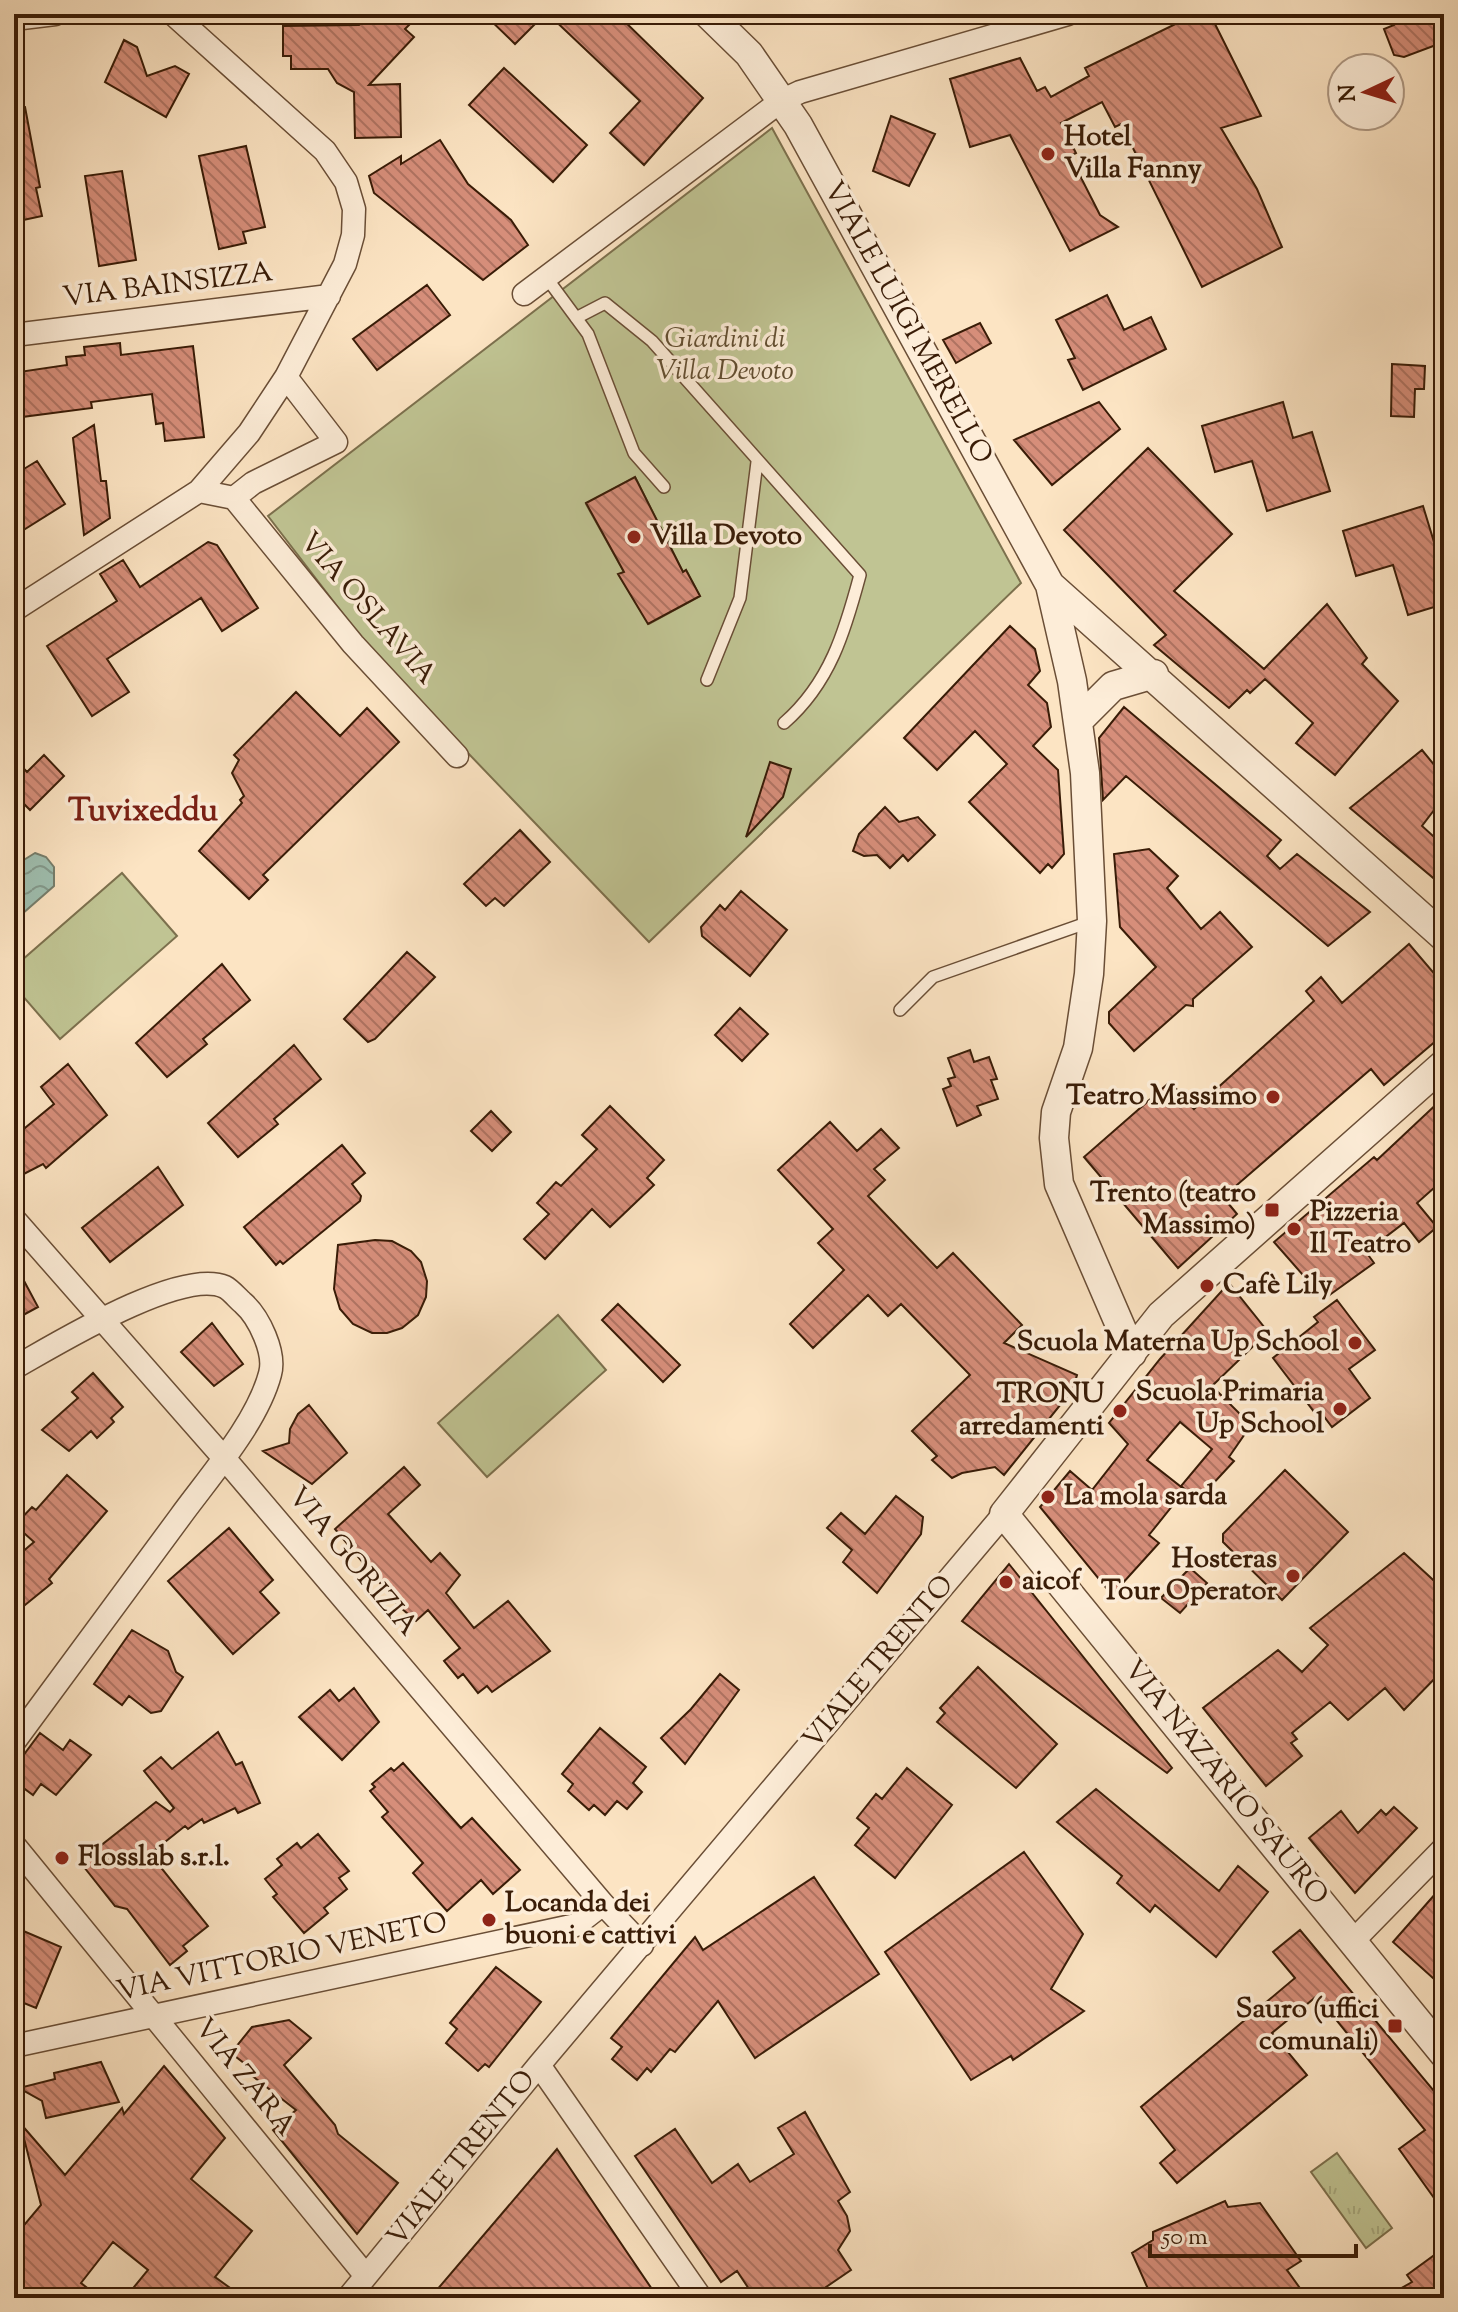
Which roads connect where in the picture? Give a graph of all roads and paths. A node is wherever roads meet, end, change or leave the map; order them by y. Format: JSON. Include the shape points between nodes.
{"nodes":[{"id":1,"x":55,"y":14,"type":"edge"},
{"id":2,"x":173,"y":14,"type":"edge"},
{"id":3,"x":708,"y":14,"type":"edge"},
{"id":4,"x":1068,"y":14,"type":"edge"},
{"id":5,"x":14,"y":19,"type":"edge"},
{"id":6,"x":781,"y":101,"type":"junction"},
{"id":7,"x":546,"y":277,"type":"junction"},
{"id":8,"x":524,"y":294,"type":"dead end"},
{"id":9,"x":329,"y":296,"type":"junction"},
{"id":10,"x":576,"y":318,"type":"junction"},
{"id":11,"x":14,"y":335,"type":"edge"},
{"id":12,"x":286,"y":377,"type":"junction"},
{"id":13,"x":757,"y":462,"type":"junction"},
{"id":14,"x":664,"y":487,"type":"dead end"},
{"id":15,"x":199,"y":491,"type":"junction"},
{"id":16,"x":234,"y":498,"type":"junction"},
{"id":17,"x":1050,"y":585,"type":"junction"},
{"id":18,"x":14,"y":610,"type":"edge"},
{"id":19,"x":1104,"y":632,"type":"junction"},
{"id":20,"x":1066,"y":655,"type":"junction"},
{"id":21,"x":1154,"y":674,"type":"junction"},
{"id":22,"x":707,"y":680,"type":"dead end"},
{"id":23,"x":1078,"y":721,"type":"junction"},
{"id":24,"x":784,"y":723,"type":"dead end"},
{"id":25,"x":457,"y":756,"type":"dead end"},
{"id":26,"x":1092,"y":921,"type":"junction"},
{"id":27,"x":1444,"y":937,"type":"edge"},
{"id":28,"x":900,"y":1010,"type":"dead end"},
{"id":29,"x":1444,"y":1064,"type":"edge"},
{"id":30,"x":14,"y":1219,"type":"edge"},
{"id":31,"x":101,"y":1320,"type":"junction"},
{"id":32,"x":1132,"y":1353,"type":"junction"},
{"id":33,"x":14,"y":1368,"type":"edge"},
{"id":34,"x":224,"y":1458,"type":"junction"},
{"id":35,"x":1004,"y":1514,"type":"junction"},
{"id":36,"x":14,"y":1742,"type":"edge"},
{"id":37,"x":14,"y":1845,"type":"edge"},
{"id":38,"x":1444,"y":1848,"type":"edge"},
{"id":39,"x":603,"y":1904,"type":"junction"},
{"id":40,"x":1354,"y":1940,"type":"junction"},
{"id":41,"x":642,"y":1945,"type":"junction"},
{"id":42,"x":154,"y":2015,"type":"junction"},
{"id":43,"x":14,"y":2046,"type":"edge"},
{"id":44,"x":1444,"y":2054,"type":"edge"},
{"id":45,"x":539,"y":2065,"type":"junction"},
{"id":46,"x":366,"y":2276,"type":"junction"},
{"id":47,"x":348,"y":2298,"type":"edge"},
{"id":48,"x":701,"y":2298,"type":"edge"}],
"edges":[{"from":1,"to":5,"type":"street"},
{"from":2,"to":9,"type":"street","via":[[325,151],[346,182],[354,209],[353,235]]},
{"from":3,"to":6,"type":"street","name":"VIALE LUIGI MERELLO","via":[[749,54]]},
{"from":4,"to":6,"type":"street"},
{"from":6,"to":7,"type":"street"},
{"from":6,"to":17,"type":"street","name":"VIALE LUIGI MERELLO"},
{"from":7,"to":8,"type":"street"},
{"from":7,"to":10,"type":"lane"},
{"from":9,"to":11,"type":"street","name":"VIA BAINSIZZA"},
{"from":9,"to":12,"type":"street"},
{"from":10,"to":13,"type":"lane","via":[[605,303],[652,341]]},
{"from":10,"to":14,"type":"lane","via":[[588,334],[634,453]]},
{"from":12,"to":15,"type":"street","via":[[249,433]]},
{"from":12,"to":16,"type":"street","via":[[336,442],[253,483]]},
{"from":13,"to":22,"type":"lane","via":[[740,598]]},
{"from":13,"to":24,"type":"lane","via":[[860,575],[841,646],[798,711]]},
{"from":15,"to":16,"type":"street"},
{"from":15,"to":18,"type":"street"},
{"from":16,"to":25,"type":"street","name":"VIA OSLAVIA","via":[[353,644]]},
{"from":17,"to":19,"type":"street","name":"VIALE LUIGI MERELLO"},
{"from":17,"to":20,"type":"street"},
{"from":19,"to":20,"type":"street"},
{"from":19,"to":21,"type":"street","name":"VIALE LUIGI MERELLO"},
{"from":20,"to":23,"type":"street"},
{"from":21,"to":23,"type":"street","via":[[1113,686]]},
{"from":21,"to":27,"type":"street","name":"VIALE LUIGI MERELLO"},
{"from":23,"to":26,"type":"street"},
{"from":26,"to":28,"type":"lane","via":[[933,977]]},
{"from":26,"to":32,"type":"street","via":[[1078,1048],[1056,1112],[1054,1138],[1059,1184]]},
{"from":29,"to":32,"type":"street","name":"VIALE TRENTO","via":[[1161,1315]]},
{"from":30,"to":31,"type":"street","name":"VIA GORIZIA"},
{"from":31,"to":33,"type":"street"},
{"from":31,"to":34,"type":"street","name":"VIA GORIZIA"},
{"from":31,"to":34,"type":"street","via":[[197,1283],[225,1287],[250,1309],[266,1340],[271,1372]]},
{"from":32,"to":35,"type":"street","name":"VIALE TRENTO"},
{"from":34,"to":36,"type":"street"},
{"from":34,"to":39,"type":"street","name":"VIA GORIZIA"},
{"from":35,"to":40,"type":"street","name":"VIA NAZARIO SAURO"},
{"from":35,"to":41,"type":"street","name":"VIALE TRENTO"},
{"from":37,"to":42,"type":"street","name":"VIA ZARA"},
{"from":38,"to":40,"type":"street"},
{"from":39,"to":41,"type":"street","name":"VIA GORIZIA"},
{"from":39,"to":42,"type":"street","name":"VIA VITTORIO VENETO","via":[[576,1925]]},
{"from":40,"to":44,"type":"street","name":"VIA NAZARIO SAURO"},
{"from":41,"to":45,"type":"street","name":"VIALE TRENTO"},
{"from":42,"to":43,"type":"street","name":"VIA VITTORIO VENETO"},
{"from":42,"to":46,"type":"street","name":"VIA ZARA"},
{"from":45,"to":46,"type":"street","name":"VIALE TRENTO"},
{"from":45,"to":48,"type":"street"},
{"from":46,"to":47,"type":"street","name":"VIALE TRENTO"}]}
